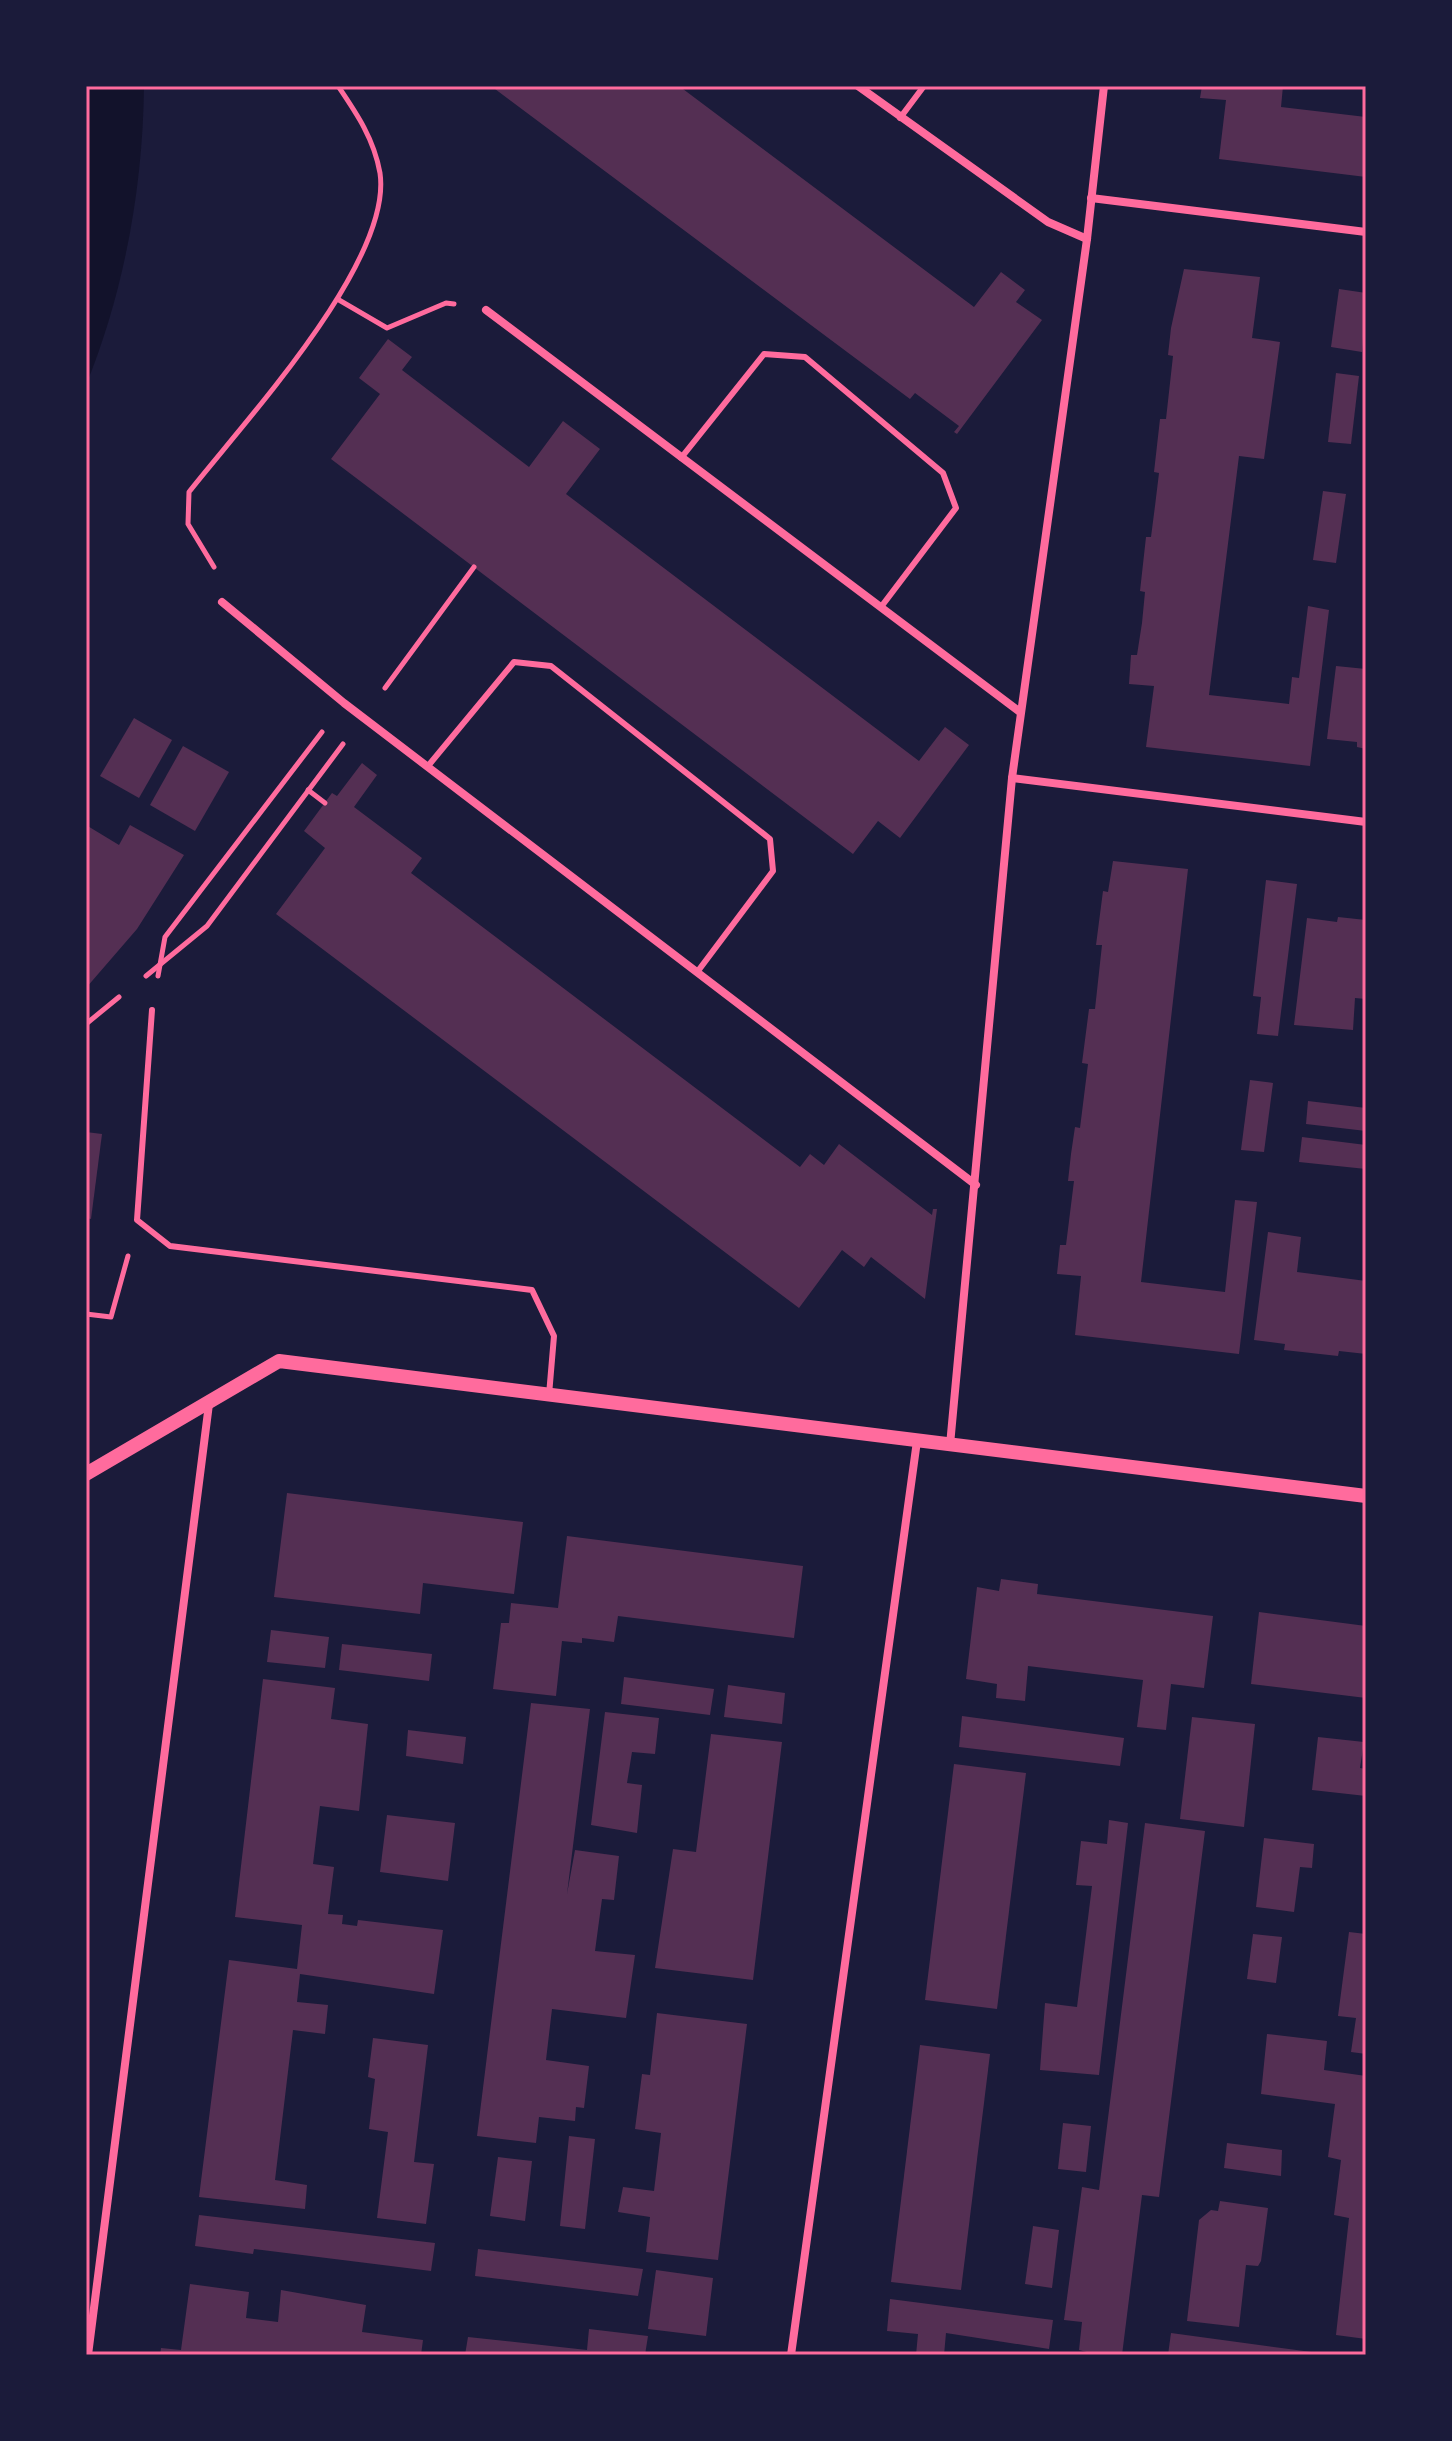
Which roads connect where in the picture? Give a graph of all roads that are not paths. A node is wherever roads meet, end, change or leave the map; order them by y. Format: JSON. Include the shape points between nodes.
{"nodes":[{"id":1,"x":858,"y":86,"type":"edge"},
{"id":2,"x":924,"y":86,"type":"edge"},
{"id":3,"x":1104,"y":86,"type":"edge"},
{"id":4,"x":900,"y":118,"type":"junction"},
{"id":5,"x":1091,"y":198,"type":"junction"},
{"id":6,"x":1366,"y":232,"type":"edge"},
{"id":7,"x":1087,"y":239,"type":"junction"},
{"id":8,"x":486,"y":310,"type":"road end"},
{"id":9,"x":681,"y":458,"type":"junction"},
{"id":10,"x":222,"y":602,"type":"road end"},
{"id":11,"x":881,"y":607,"type":"junction"},
{"id":12,"x":1020,"y":712,"type":"junction"},
{"id":13,"x":428,"y":766,"type":"junction"},
{"id":14,"x":1012,"y":778,"type":"junction"},
{"id":15,"x":1366,"y":822,"type":"edge"},
{"id":16,"x":698,"y":971,"type":"junction"},
{"id":17,"x":152,"y":1010,"type":"road end"},
{"id":18,"x":976,"y":1185,"type":"junction"},
{"id":19,"x":549,"y":1395,"type":"junction"},
{"id":20,"x":209,"y":1404,"type":"junction"},
{"id":21,"x":917,"y":1441,"type":"junction"},
{"id":22,"x":950,"y":1445,"type":"junction"},
{"id":23,"x":86,"y":1474,"type":"edge"},
{"id":24,"x":1366,"y":1496,"type":"edge"},
{"id":25,"x":86,"y":2276,"type":"edge"},
{"id":26,"x":98,"y":2278,"type":"junction"},
{"id":27,"x":88,"y":2355,"type":"edge"},
{"id":28,"x":791,"y":2355,"type":"edge"}],
"edges":[{"from":1,"to":4,"type":"street"},
{"from":2,"to":4,"type":"lane"},
{"from":3,"to":5,"type":"street"},
{"from":4,"to":7,"type":"street","via":[[1048,222]]},
{"from":5,"to":6,"type":"street"},
{"from":5,"to":7,"type":"street"},
{"from":7,"to":12,"type":"street"},
{"from":8,"to":9,"type":"street"},
{"from":9,"to":11,"type":"street"},
{"from":9,"to":11,"type":"lane","via":[[764,354],[805,357],[943,473],[956,508]]},
{"from":10,"to":13,"type":"street"},
{"from":11,"to":12,"type":"street"},
{"from":12,"to":14,"type":"street"},
{"from":13,"to":16,"type":"street"},
{"from":13,"to":16,"type":"lane","via":[[514,662],[551,666],[770,839],[773,871]]},
{"from":14,"to":15,"type":"street"},
{"from":14,"to":18,"type":"street"},
{"from":16,"to":18,"type":"street"},
{"from":17,"to":19,"type":"lane","via":[[137,1220],[170,1246],[532,1290],[554,1336]]},
{"from":18,"to":22,"type":"street"},
{"from":19,"to":20,"type":"street","via":[[279,1361]]},
{"from":19,"to":21,"type":"street"},
{"from":20,"to":23,"type":"street"},
{"from":20,"to":26,"type":"street"},
{"from":21,"to":22,"type":"street"},
{"from":21,"to":28,"type":"street"},
{"from":22,"to":24,"type":"street"},
{"from":25,"to":26,"type":"street"},
{"from":26,"to":27,"type":"street"}]}
